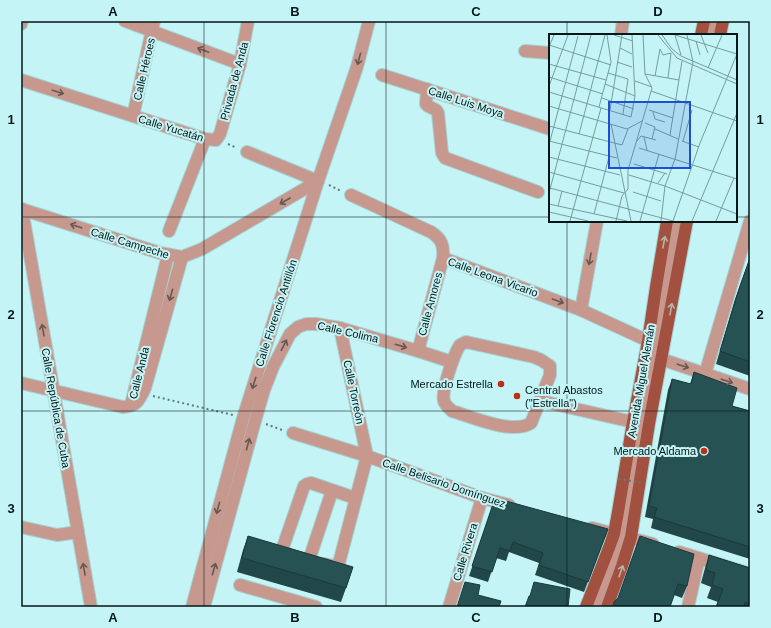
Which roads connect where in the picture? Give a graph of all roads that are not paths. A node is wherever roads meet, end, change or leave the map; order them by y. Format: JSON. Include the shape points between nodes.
{"nodes":[{"id":1,"x":22,"y":21,"type":"edge"},
{"id":2,"x":125,"y":21,"type":"edge"},
{"id":3,"x":248,"y":21,"type":"edge"},
{"id":4,"x":369,"y":21,"type":"edge"},
{"id":5,"x":622,"y":21,"type":"edge"},
{"id":6,"x":704,"y":21,"type":"edge"},
{"id":7,"x":715,"y":21,"type":"edge"},
{"id":8,"x":723,"y":21,"type":"edge"},
{"id":9,"x":21,"y":24,"type":"edge"},
{"id":10,"x":153,"y":26,"type":"edge"},
{"id":11,"x":621,"y":34,"type":"edge"},
{"id":12,"x":701,"y":34,"type":"edge"},
{"id":13,"x":712,"y":34,"type":"edge"},
{"id":14,"x":720,"y":34,"type":"edge"},
{"id":15,"x":524,"y":51,"type":"dead end"},
{"id":16,"x":549,"y":53,"type":"edge"},
{"id":17,"x":240,"y":64,"type":"junction"},
{"id":18,"x":382,"y":75,"type":"dead end"},
{"id":19,"x":21,"y":80,"type":"edge"},
{"id":20,"x":427,"y":89,"type":"junction"},
{"id":21,"x":133,"y":116,"type":"junction"},
{"id":22,"x":549,"y":129,"type":"edge"},
{"id":23,"x":210,"y":139,"type":"junction"},
{"id":24,"x":247,"y":152,"type":"road end"},
{"id":25,"x":318,"y":181,"type":"junction"},
{"id":26,"x":538,"y":192,"type":"dead end"},
{"id":27,"x":351,"y":195,"type":"road end"},
{"id":28,"x":21,"y":209,"type":"edge"},
{"id":29,"x":750,"y":221,"type":"edge"},
{"id":30,"x":597,"y":222,"type":"edge"},
{"id":31,"x":667,"y":222,"type":"edge"},
{"id":32,"x":677,"y":222,"type":"edge"},
{"id":33,"x":686,"y":222,"type":"edge"},
{"id":34,"x":169,"y":231,"type":"dead end"},
{"id":35,"x":168,"y":255,"type":"junction"},
{"id":36,"x":182,"y":257,"type":"junction"},
{"id":37,"x":443,"y":258,"type":"junction"},
{"id":38,"x":581,"y":310,"type":"junction"},
{"id":39,"x":340,"y":328,"type":"junction"},
{"id":40,"x":657,"y":348,"type":"junction"},
{"id":41,"x":418,"y":350,"type":"junction"},
{"id":42,"x":452,"y":362,"type":"junction"},
{"id":43,"x":705,"y":374,"type":"junction"},
{"id":44,"x":21,"y":383,"type":"edge"},
{"id":45,"x":750,"y":389,"type":"edge"},
{"id":46,"x":54,"y":391,"type":"junction"},
{"id":47,"x":541,"y":401,"type":"junction"},
{"id":48,"x":130,"y":406,"type":"junction"},
{"id":49,"x":249,"y":419,"type":"junction"},
{"id":50,"x":633,"y":422,"type":"junction"},
{"id":51,"x":293,"y":433,"type":"road end"},
{"id":52,"x":367,"y":456,"type":"junction"},
{"id":53,"x":332,"y":491,"type":"junction"},
{"id":54,"x":355,"y":498,"type":"junction"},
{"id":55,"x":482,"y":498,"type":"junction"},
{"id":56,"x":518,"y":508,"type":"edge"},
{"id":57,"x":584,"y":526,"type":"edge"},
{"id":58,"x":21,"y":527,"type":"edge"},
{"id":59,"x":78,"y":532,"type":"junction"},
{"id":60,"x":622,"y":536,"type":"junction"},
{"id":61,"x":699,"y":558,"type":"junction"},
{"id":62,"x":309,"y":560,"type":"junction"},
{"id":63,"x":750,"y":574,"type":"edge"},
{"id":64,"x":240,"y":585,"type":"dead end"},
{"id":65,"x":91,"y":607,"type":"edge"},
{"id":66,"x":192,"y":607,"type":"edge"},
{"id":67,"x":204,"y":607,"type":"edge"},
{"id":68,"x":316,"y":607,"type":"edge"},
{"id":69,"x":449,"y":607,"type":"edge"},
{"id":70,"x":586,"y":607,"type":"edge"},
{"id":71,"x":594,"y":607,"type":"edge"},
{"id":72,"x":607,"y":607,"type":"edge"},
{"id":73,"x":688,"y":607,"type":"edge"}],
"edges":[{"from":1,"to":9,"type":"street"},
{"from":2,"to":10,"type":"street"},
{"from":3,"to":17,"type":"street","name":"Privada de Anda"},
{"from":4,"to":25,"type":"street","name":"Calle Florencio Antillón","one_way":true,"via":[[357,67]]},
{"from":5,"to":11,"type":"street"},
{"from":6,"to":12,"type":"main road"},
{"from":7,"to":13,"type":"street"},
{"from":8,"to":14,"type":"main road"},
{"from":17,"to":10,"type":"street","one_way":true},
{"from":10,"to":21,"type":"street","name":"Calle Héroes"},
{"from":15,"to":16,"type":"street"},
{"from":17,"to":23,"type":"street","name":"Privada de Anda","via":[[220,134]]},
{"from":18,"to":20,"type":"street","name":"Calle Luis Moya"},
{"from":19,"to":21,"type":"street","name":"Calle Yucatán","one_way":true},
{"from":20,"to":22,"type":"street","name":"Calle Luis Moya"},
{"from":20,"to":26,"type":"street","via":[[426,104],[438,113],[442,153],[446,158]]},
{"from":21,"to":23,"type":"street","name":"Calle Yucatán"},
{"from":23,"to":34,"type":"street"},
{"from":24,"to":25,"type":"street"},
{"from":25,"to":36,"type":"street","name":"Calle Campeche","one_way":true,"via":[[202,249]]},
{"from":25,"to":49,"type":"street","name":"Calle Florencio Antillón","one_way":true},
{"from":27,"to":37,"type":"street","name":"Calle Leona Vicario","via":[[438,236]]},
{"from":35,"to":28,"type":"street","name":"Calle Campeche","one_way":true},
{"from":46,"to":28,"type":"street","name":"Calle República de Cuba","one_way":true},
{"from":29,"to":43,"type":"street"},
{"from":30,"to":38,"type":"street","one_way":true},
{"from":40,"to":31,"type":"main road","name":"Avenida Miguel Alemán","one_way":true,"via":[[656,287]]},
{"from":32,"to":40,"type":"street"},
{"from":40,"to":33,"type":"main road","name":"Avenida Miguel Alemán","one_way":true},
{"from":35,"to":36,"type":"street","name":"Calle Campeche"},
{"from":35,"to":48,"type":"street","name":"Calle Anda"},
{"from":36,"to":48,"type":"street","name":"Calle Anda","one_way":true,"via":[[140,400]]},
{"from":37,"to":38,"type":"street","name":"Calle Leona Vicario","one_way":true},
{"from":37,"to":41,"type":"street","name":"Calle Amores"},
{"from":38,"to":40,"type":"street","name":"Calle Leona Vicario"},
{"from":39,"to":41,"type":"street","name":"Calle Colima","one_way":true},
{"from":49,"to":39,"type":"street","name":"Calle Colima","one_way":true,"via":[[290,334],[306,324]]},
{"from":39,"to":52,"type":"street","name":"Calle Torreón"},
{"from":40,"to":43,"type":"street","name":"Calle Leona Vicario","one_way":true},
{"from":40,"to":50,"type":"main road","name":"Avenida Miguel Alemán"},
{"from":40,"to":60,"type":"main road","name":"Avenida Miguel Alemán","via":[[649,424]]},
{"from":41,"to":42,"type":"street","name":"Calle Colima"},
{"from":42,"to":47,"type":"street","via":[[460,345],[466,342],[541,360],[550,366],[550,375]]},
{"from":42,"to":47,"type":"street","via":[[443,392],[443,400],[452,411],[519,428],[531,423]]},
{"from":43,"to":45,"type":"street","name":"Calle Leona Vicario","one_way":true},
{"from":44,"to":46,"type":"street"},
{"from":46,"to":48,"type":"street","via":[[123,407]]},
{"from":46,"to":59,"type":"street","name":"Calle República de Cuba"},
{"from":47,"to":50,"type":"street"},
{"from":49,"to":66,"type":"street","name":"Calle Florencio Antillón","one_way":true},
{"from":67,"to":49,"type":"street","name":"Calle Florencio Antillón","one_way":true},
{"from":50,"to":60,"type":"main road","name":"Avenida Miguel Alemán"},
{"from":51,"to":52,"type":"street","name":"Calle Belisario Domínguez"},
{"from":52,"to":54,"type":"street"},
{"from":52,"to":55,"type":"street","name":"Calle Belisario Domínguez"},
{"from":53,"to":54,"type":"street"},
{"from":53,"to":62,"type":"street"},
{"from":53,"to":62,"type":"street","via":[[311,483],[304,486],[283,547],[286,554]]},
{"from":54,"to":62,"type":"street","via":[[339,563],[333,566]]},
{"from":55,"to":56,"type":"street","name":"Calle Belisario Domínguez"},
{"from":55,"to":69,"type":"street","name":"Calle Rivera"},
{"from":57,"to":60,"type":"street"},
{"from":58,"to":59,"type":"street","via":[[57,535]]},
{"from":65,"to":59,"type":"street","name":"Calle República de Cuba","one_way":true},
{"from":60,"to":61,"type":"street"},
{"from":60,"to":70,"type":"main road","name":"Avenida Miguel Alemán"},
{"from":60,"to":71,"type":"street"},
{"from":72,"to":60,"type":"main road","name":"Avenida Miguel Alemán","one_way":true,"via":[[622,566]]},
{"from":61,"to":63,"type":"street"},
{"from":61,"to":73,"type":"street"},
{"from":64,"to":68,"type":"street"}]}
